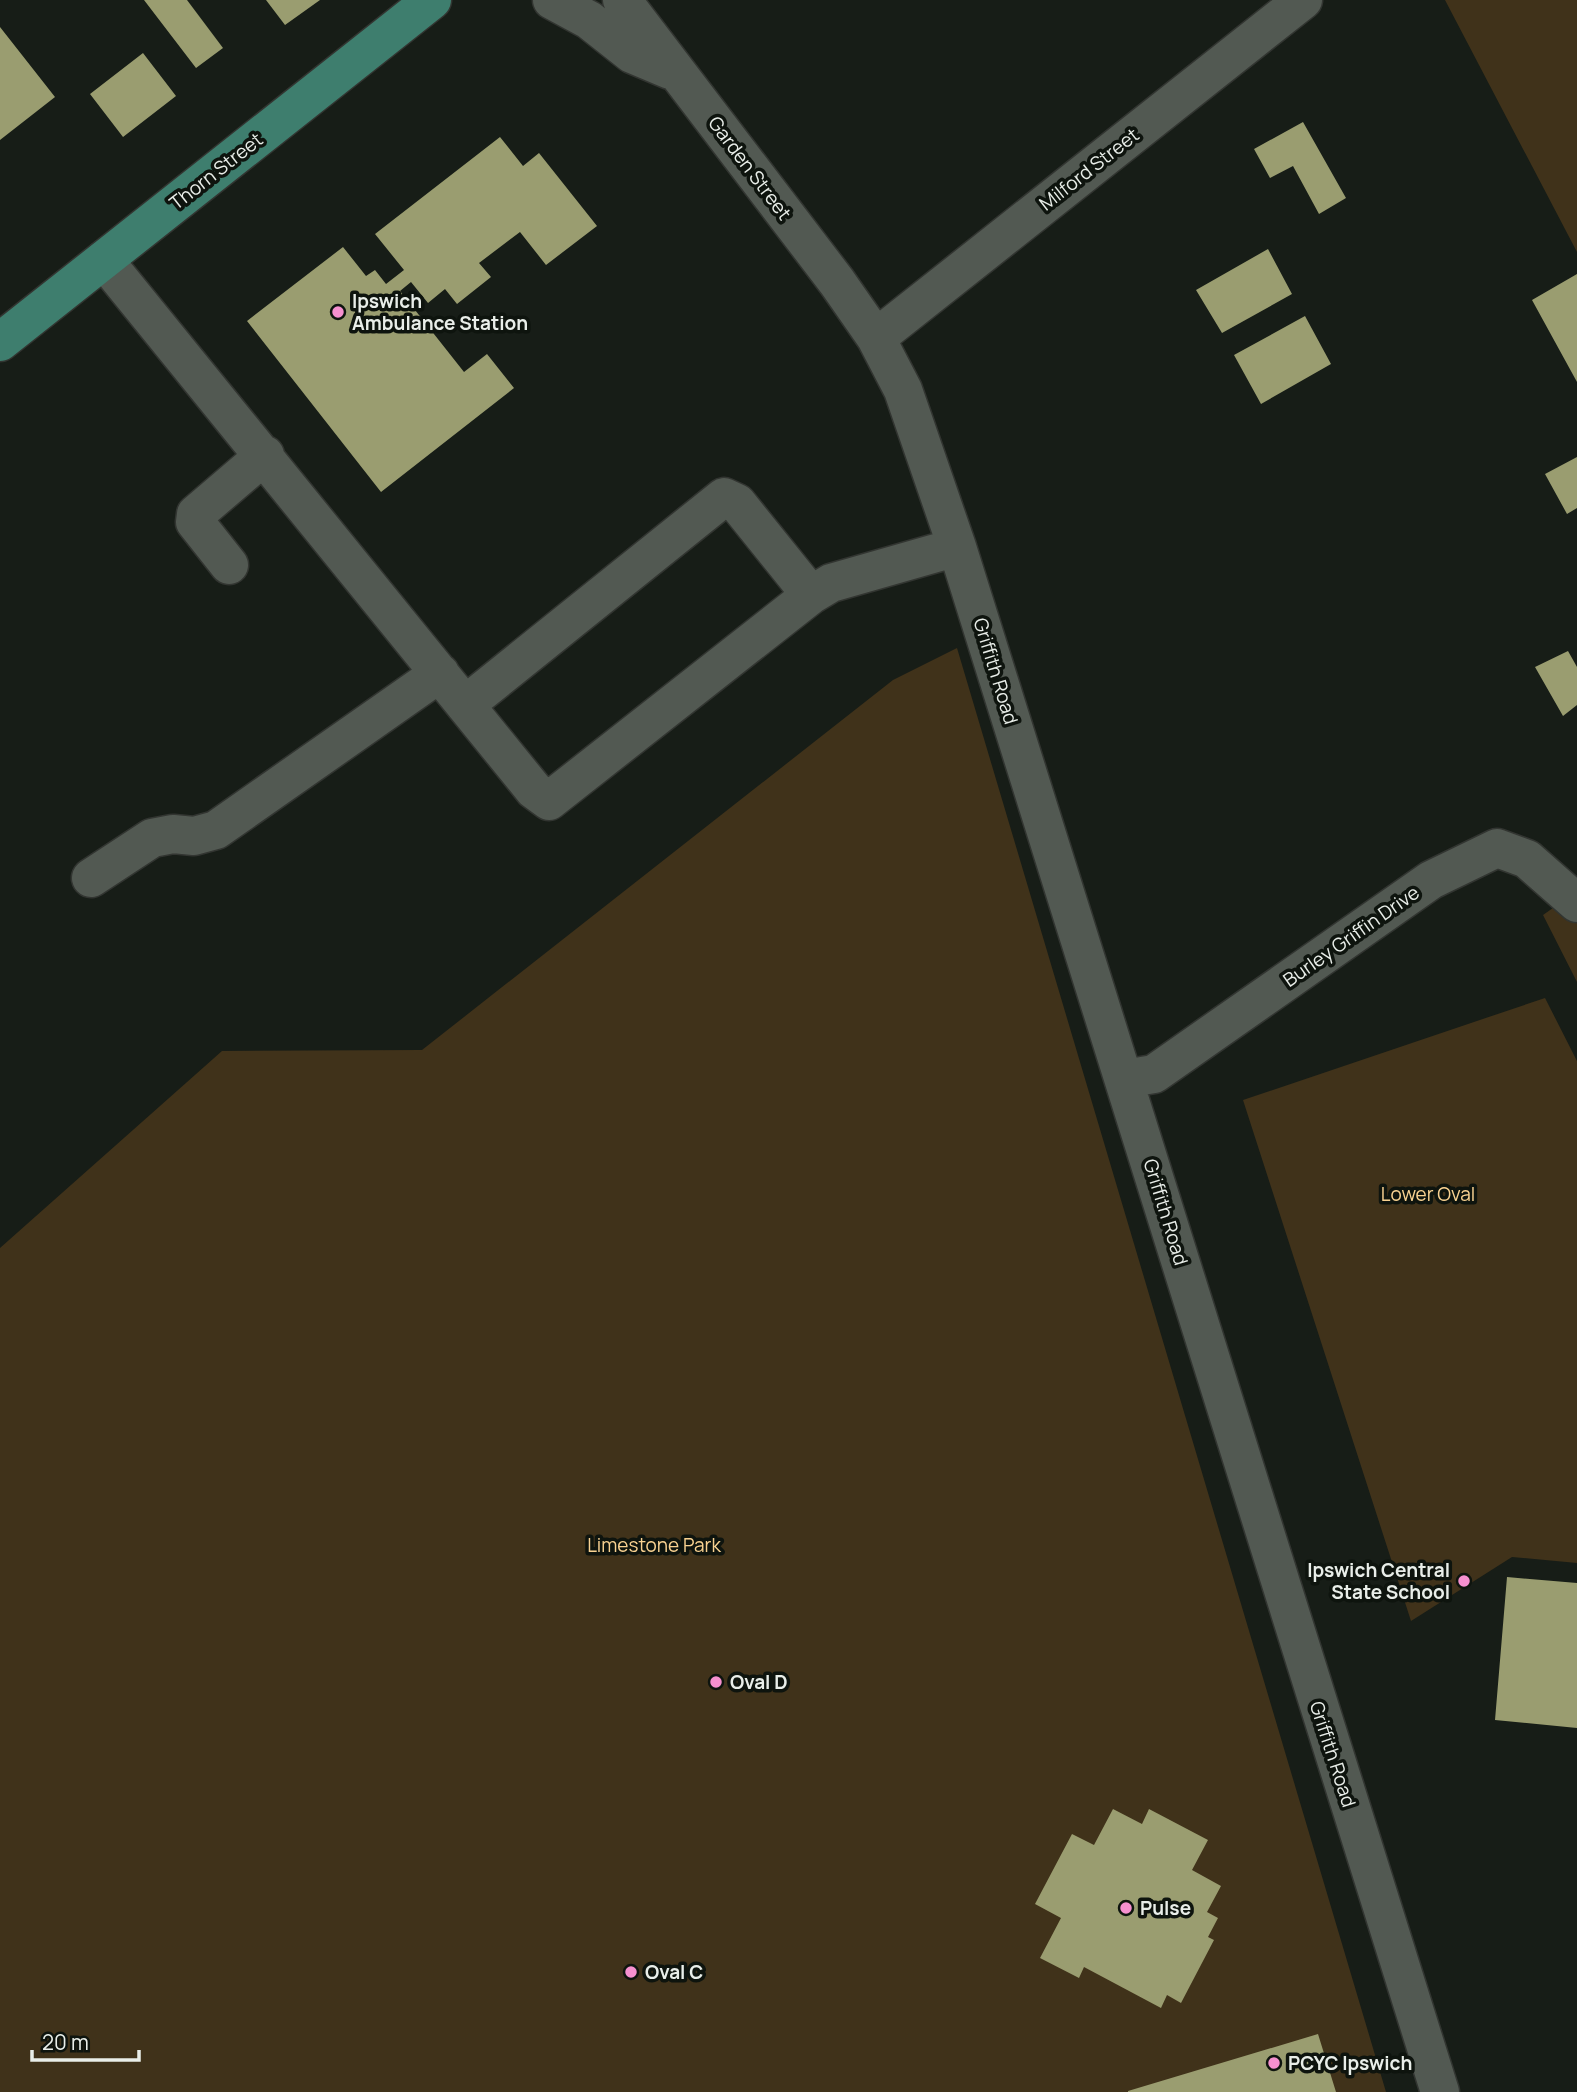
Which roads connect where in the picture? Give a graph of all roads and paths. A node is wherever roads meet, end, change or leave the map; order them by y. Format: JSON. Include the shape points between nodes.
{"nodes":[{"id":1,"x":432,"y":0,"type":"edge"},
{"id":2,"x":552,"y":0,"type":"edge"},
{"id":3,"x":622,"y":0,"type":"edge"},
{"id":4,"x":1303,"y":0,"type":"edge"},
{"id":5,"x":678,"y":73,"type":"junction"},
{"id":6,"x":104,"y":260,"type":"junction"},
{"id":7,"x":876,"y":338,"type":"junction"},
{"id":8,"x":0,"y":342,"type":"edge"},
{"id":9,"x":265,"y":455,"type":"junction"},
{"id":10,"x":957,"y":547,"type":"junction"},
{"id":11,"x":229,"y":565,"type":"dead end"},
{"id":12,"x":811,"y":595,"type":"junction"},
{"id":13,"x":440,"y":673,"type":"junction"},
{"id":14,"x":465,"y":705,"type":"junction"},
{"id":15,"x":92,"y":878,"type":"dead end"},
{"id":16,"x":1577,"y":903,"type":"edge"},
{"id":17,"x":1124,"y":1079,"type":"junction"},
{"id":18,"x":1440,"y":2092,"type":"edge"}],
"edges":[{"from":1,"to":6,"type":"main road","name":"Thorn Street"},
{"from":2,"to":5,"type":"street","via":[[589,20],[632,54]]},
{"from":3,"to":5,"type":"street","name":"Garden Street"},
{"from":4,"to":7,"type":"street","name":"Milford Street"},
{"from":5,"to":7,"type":"street","name":"Garden Street"},
{"from":6,"to":8,"type":"main road","name":"Thorn Street"},
{"from":6,"to":9,"type":"street"},
{"from":7,"to":10,"type":"street","name":"Griffith Road","via":[[903,390]]},
{"from":9,"to":11,"type":"street","via":[[195,514],[195,523]]},
{"from":9,"to":13,"type":"street"},
{"from":10,"to":12,"type":"street","via":[[831,583]]},
{"from":10,"to":17,"type":"street","name":"Griffith Road"},
{"from":12,"to":14,"type":"street","via":[[549,801],[534,790]]},
{"from":12,"to":14,"type":"street","via":[[737,503],[724,497]]},
{"from":13,"to":14,"type":"street"},
{"from":13,"to":15,"type":"street","via":[[216,830],[152,838]]},
{"from":16,"to":17,"type":"street","name":"Burley Griffin Drive","via":[[1527,859],[1497,848],[1432,880],[1154,1074]]},
{"from":17,"to":18,"type":"street","name":"Griffith Road"}]}
